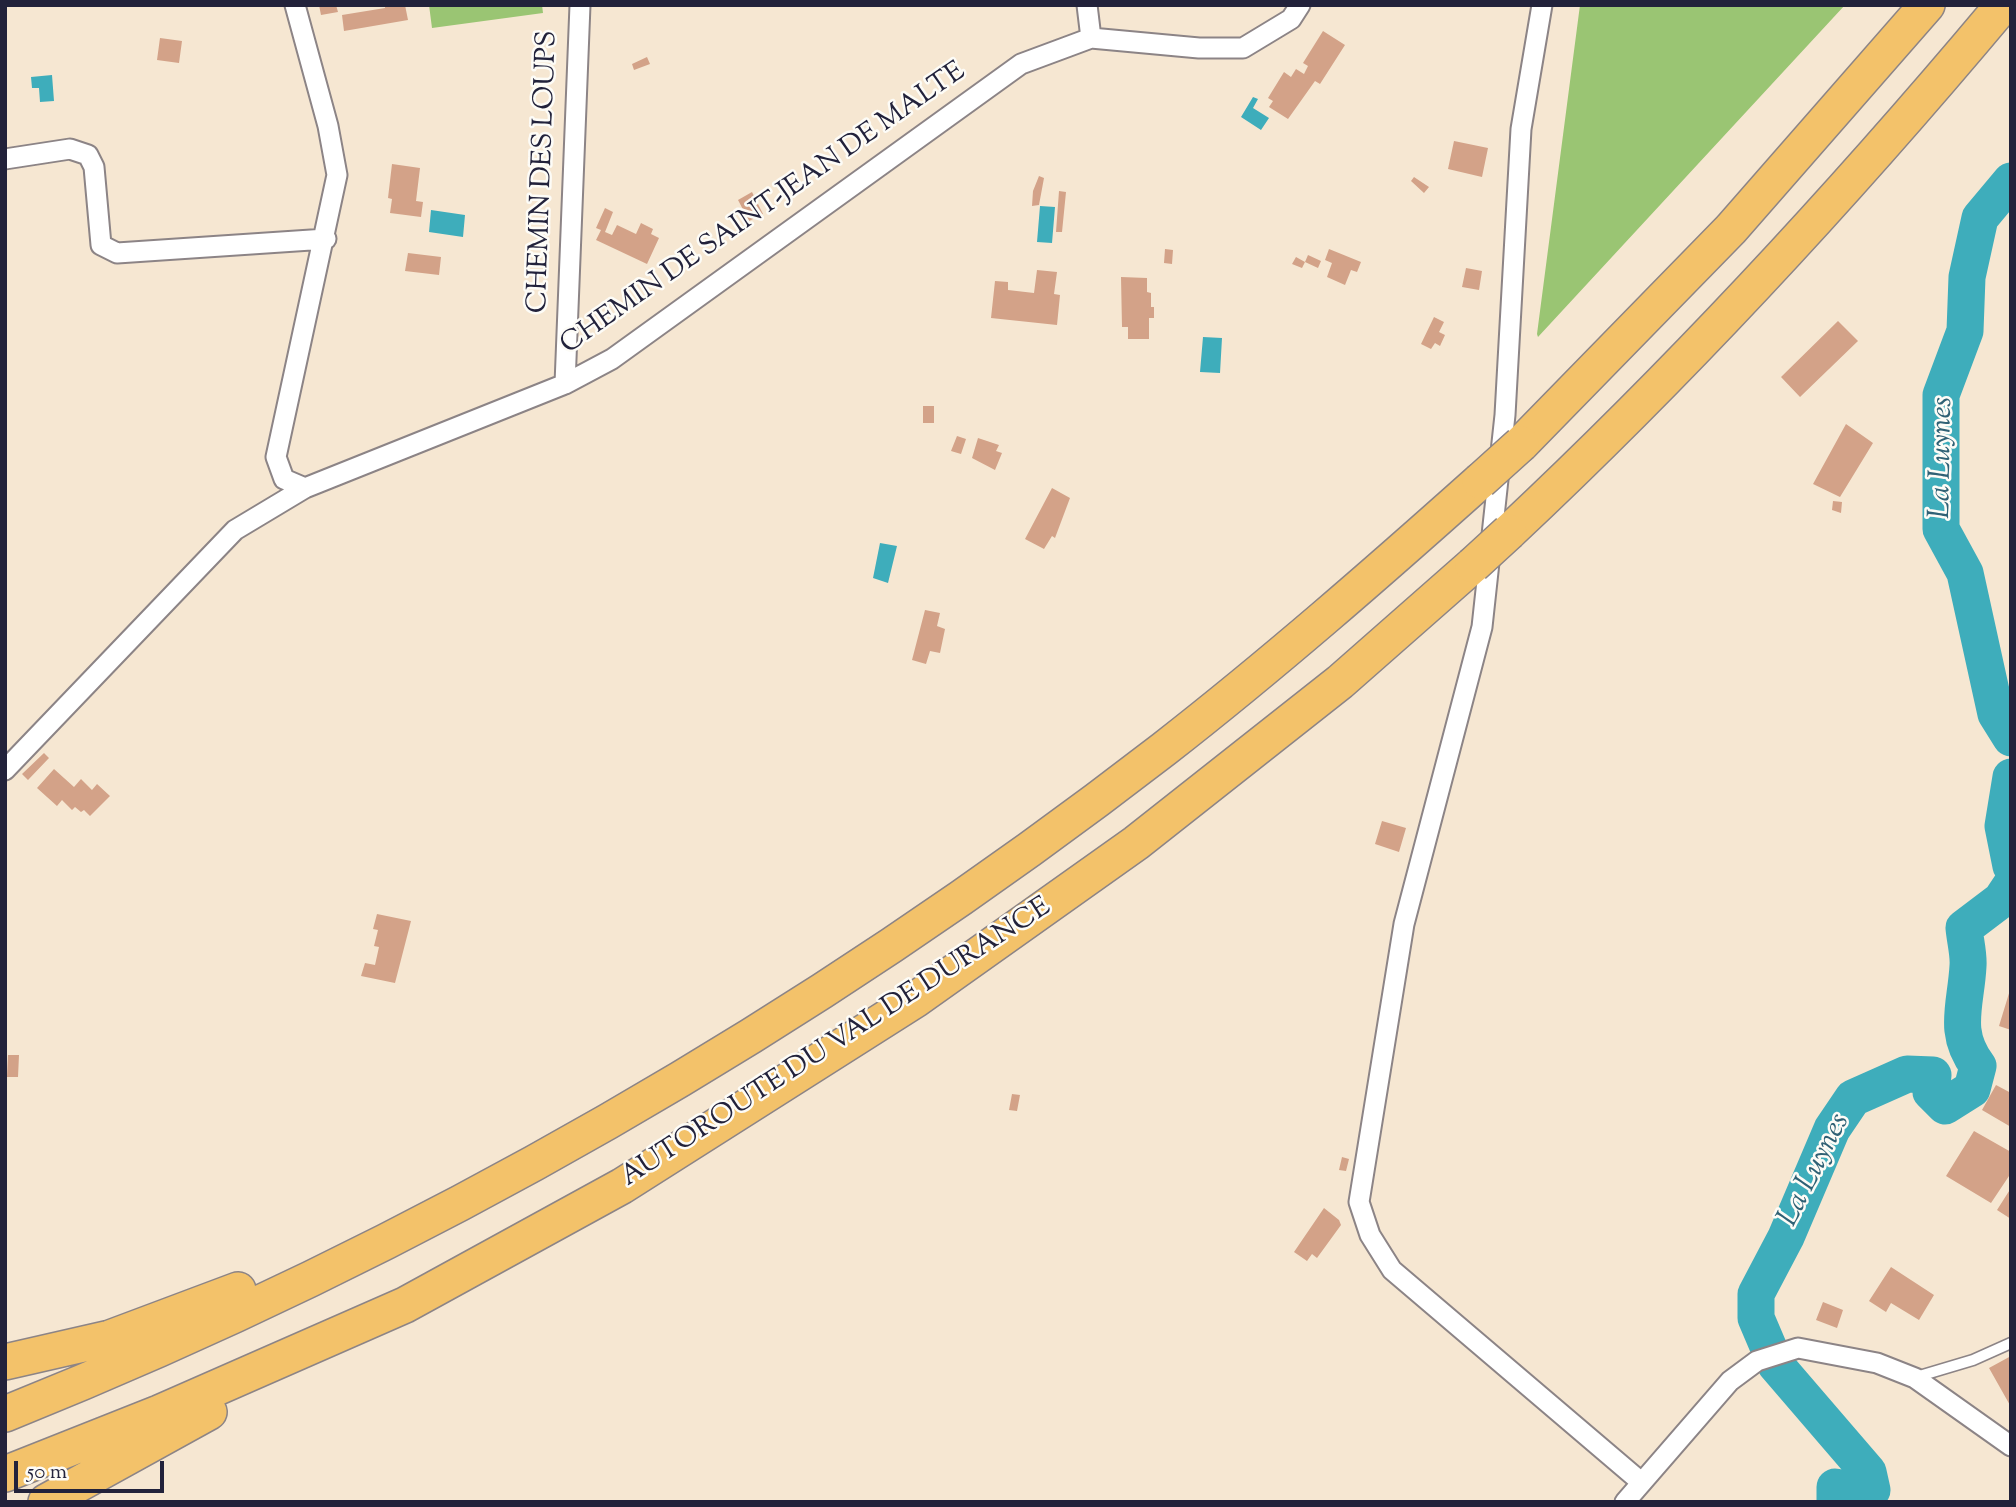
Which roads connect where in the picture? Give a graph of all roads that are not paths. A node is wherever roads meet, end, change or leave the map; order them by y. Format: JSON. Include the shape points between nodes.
{"nodes":[{"id":1,"x":295,"y":5,"type":"edge"},
{"id":2,"x":580,"y":5,"type":"edge"},
{"id":3,"x":1087,"y":5,"type":"edge"},
{"id":4,"x":1300,"y":5,"type":"edge"},
{"id":5,"x":1542,"y":5,"type":"edge"},
{"id":6,"x":1927,"y":5,"type":"edge"},
{"id":7,"x":2003,"y":5,"type":"edge"},
{"id":8,"x":1091,"y":38,"type":"junction"},
{"id":9,"x":5,"y":159,"type":"edge"},
{"id":10,"x":326,"y":239,"type":"junction"},
{"id":11,"x":565,"y":384,"type":"junction"},
{"id":12,"x":304,"y":488,"type":"junction"},
{"id":13,"x":5,"y":770,"type":"edge"},
{"id":14,"x":466,"y":1201,"type":"junction"},
{"id":15,"x":405,"y":1305,"type":"junction"},
{"id":16,"x":2011,"y":1343,"type":"edge"},
{"id":17,"x":5,"y":1362,"type":"edge"},
{"id":18,"x":1915,"y":1378,"type":"junction"},
{"id":19,"x":5,"y":1414,"type":"edge"},
{"id":20,"x":2011,"y":1446,"type":"edge"},
{"id":21,"x":5,"y":1474,"type":"edge"},
{"id":22,"x":1641,"y":1482,"type":"junction"},
{"id":23,"x":47,"y":1502,"type":"edge"},
{"id":24,"x":1625,"y":1502,"type":"edge"}],
"edges":[{"from":1,"to":10,"type":"street","via":[[337,174]]},
{"from":2,"to":11,"type":"street","name":"CHEMIN DES LOUPS"},
{"from":3,"to":8,"type":"street"},
{"from":4,"to":8,"type":"street","via":[[1291,19],[1243,48]]},
{"from":5,"to":22,"type":"street","via":[[1521,129],[1506,415],[1482,627],[1404,924],[1359,1202],[1370,1235],[1392,1270]]},
{"from":6,"to":14,"type":"highway","name":"AUTOROUTE DU VAL DE DURANCE","bridge":true,"via":[[1731,229],[1521,444],[1318,623],[1165,748],[1031,848],[816,996]]},
{"from":7,"to":15,"type":"highway","name":"AUTOROUTE DU VAL DE DURANCE","bridge":true,"via":[[1776,265],[1585,461],[1340,682],[1204,790],[915,1000],[622,1186]]},
{"from":8,"to":11,"type":"street","name":"CHEMIN DE SAINT-JEAN DE MALTE","via":[[1021,64],[612,359]]},
{"from":9,"to":10,"type":"street","via":[[70,149],[88,155],[94,167],[101,245],[117,253]]},
{"from":10,"to":12,"type":"street","via":[[276,457],[284,480]]},
{"from":11,"to":12,"type":"street","name":"CHEMIN DE SAINT-JEAN DE MALTE"},
{"from":12,"to":13,"type":"street","name":"CHEMIN DE SAINT-JEAN DE MALTE","via":[[235,530]]},
{"from":14,"to":17,"type":"highway","via":[[110,1338]]},
{"from":14,"to":19,"type":"highway","name":"AUTOROUTE DU VAL DE DURANCE","via":[[266,1301]]},
{"from":15,"to":21,"type":"highway","name":"AUTOROUTE DU VAL DE DURANCE","via":[[159,1413]]},
{"from":15,"to":23,"type":"highway"},
{"from":16,"to":18,"type":"lane"},
{"from":18,"to":20,"type":"street"},
{"from":18,"to":22,"type":"street","via":[[1877,1363],[1798,1348],[1757,1361],[1730,1381]]},
{"from":22,"to":24,"type":"street"}]}
